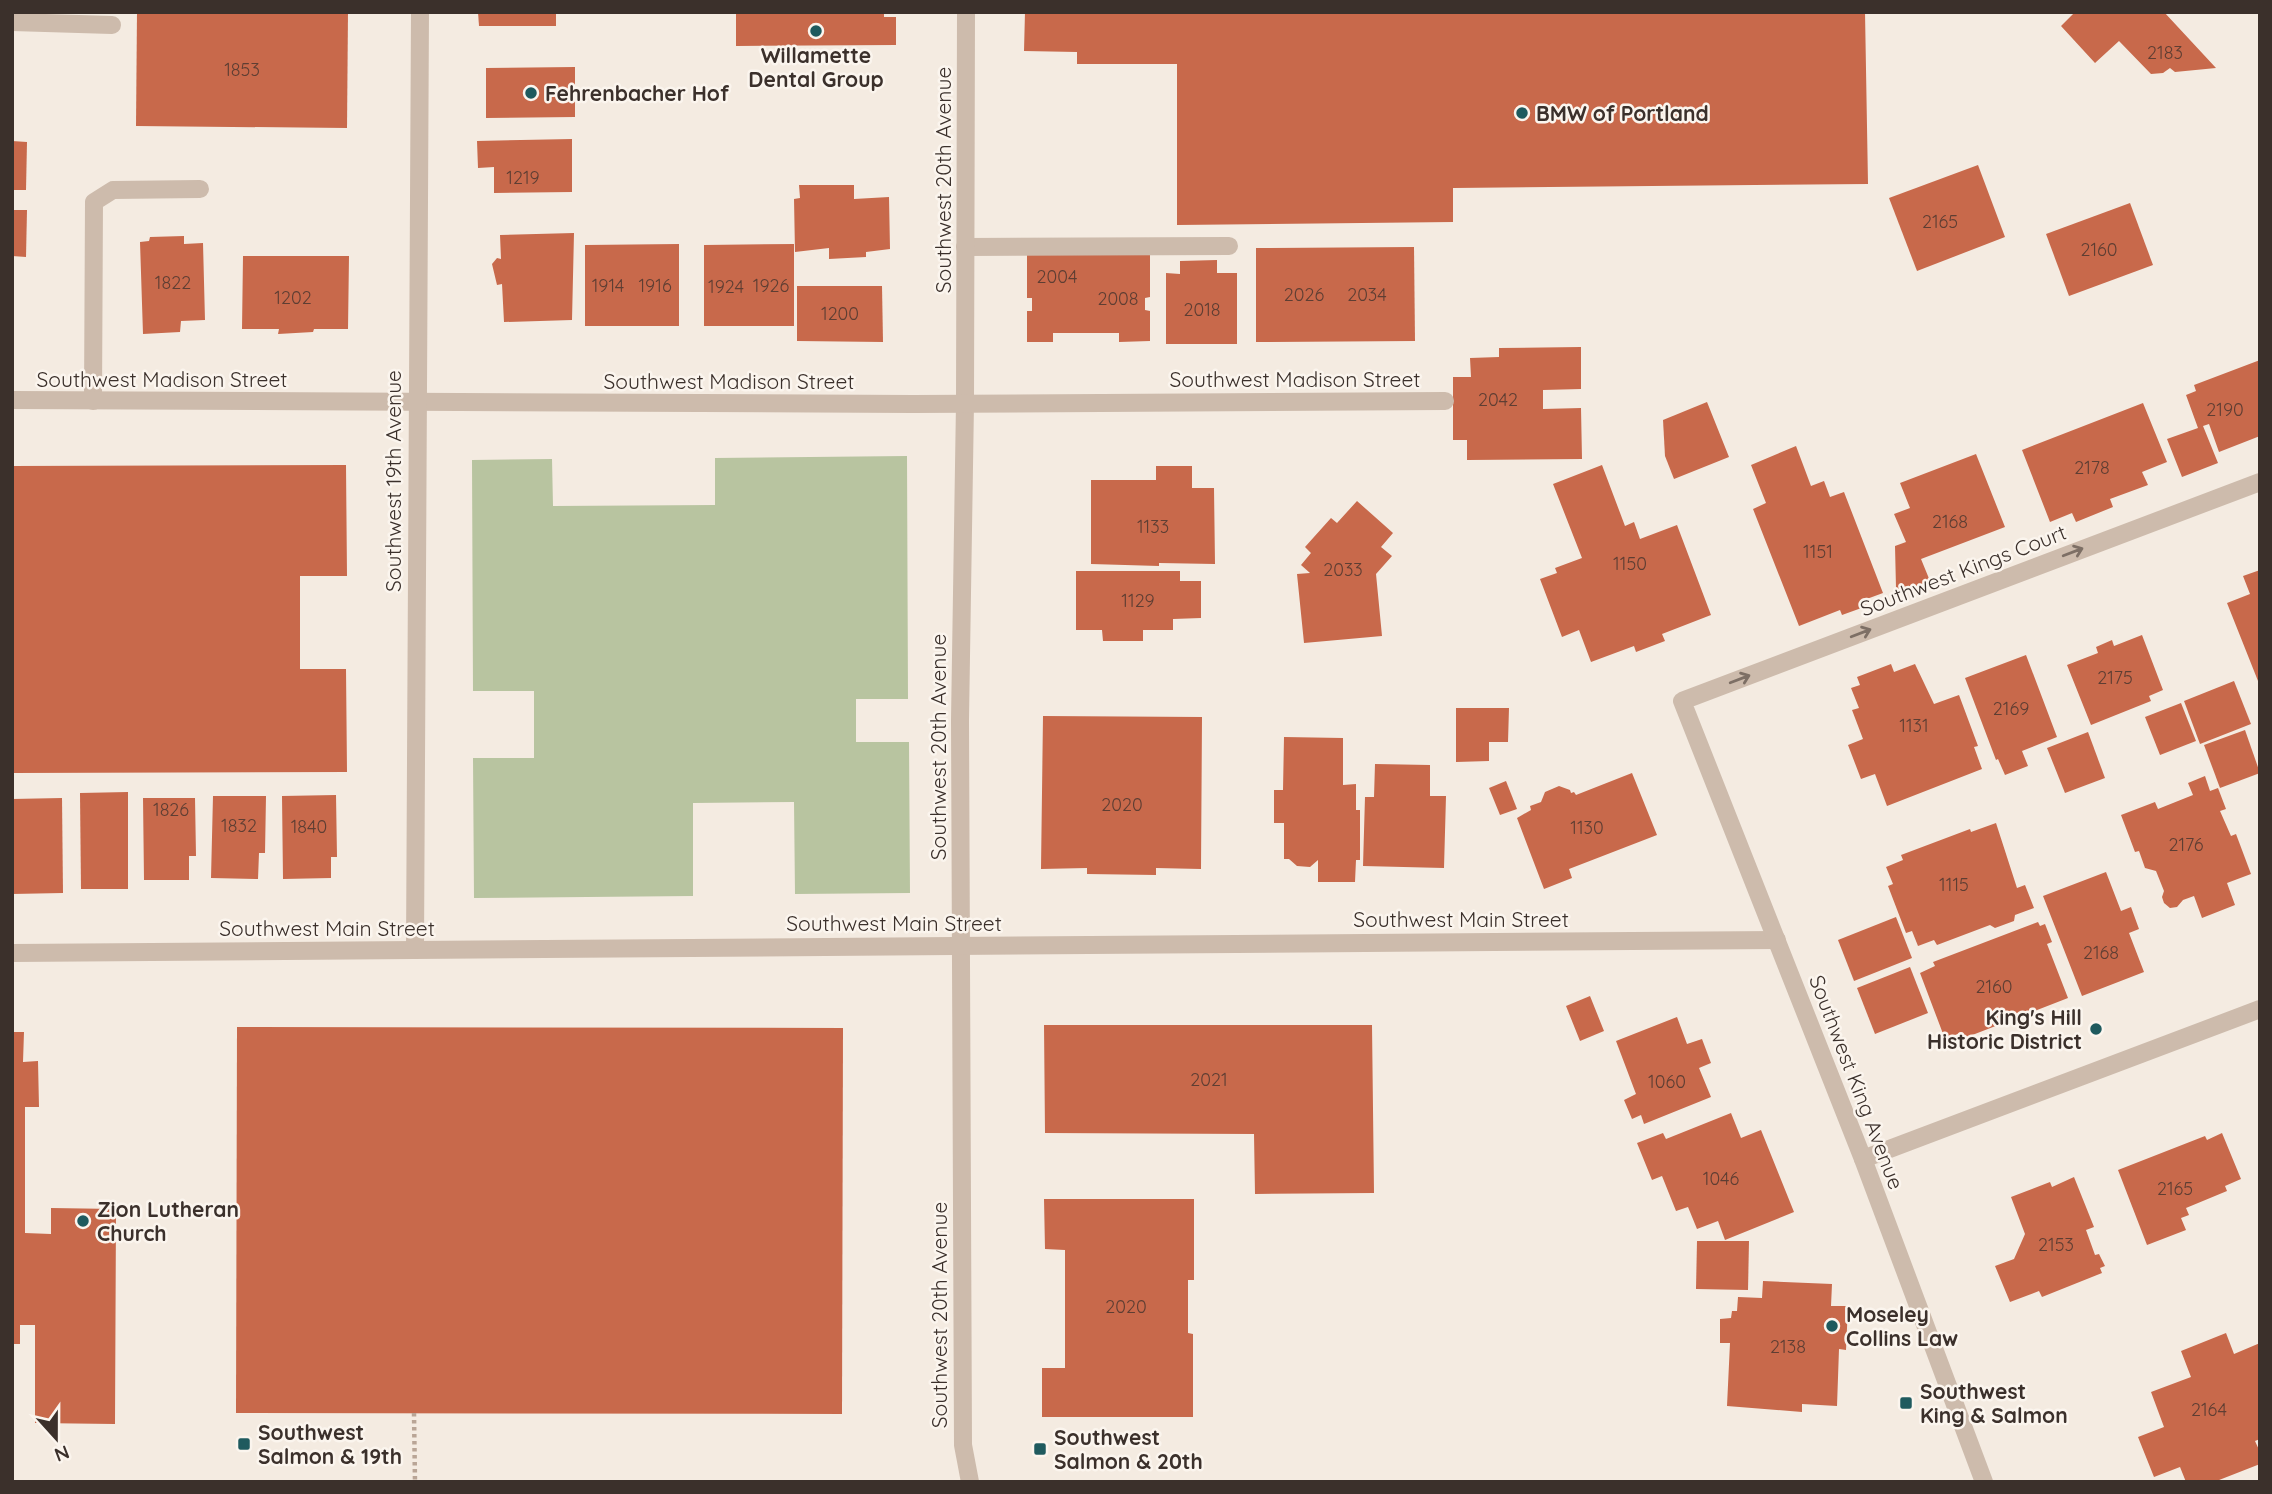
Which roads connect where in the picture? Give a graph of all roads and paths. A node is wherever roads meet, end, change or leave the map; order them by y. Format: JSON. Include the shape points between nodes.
{"nodes":[{"id":1,"x":420,"y":12,"type":"edge"},
{"id":2,"x":965,"y":12,"type":"edge"},
{"id":3,"x":12,"y":22,"type":"edge"},
{"id":4,"x":112,"y":25,"type":"dead end"},
{"id":5,"x":200,"y":189,"type":"dead end"},
{"id":6,"x":1229,"y":246,"type":"dead end"},
{"id":7,"x":965,"y":247,"type":"junction"},
{"id":8,"x":12,"y":400,"type":"edge"},
{"id":9,"x":93,"y":401,"type":"junction"},
{"id":10,"x":1445,"y":401,"type":"dead end"},
{"id":11,"x":416,"y":403,"type":"junction"},
{"id":12,"x":965,"y":403,"type":"junction"},
{"id":13,"x":2260,"y":482,"type":"edge"},
{"id":14,"x":1682,"y":701,"type":"joint"},
{"id":15,"x":1777,"y":940,"type":"junction"},
{"id":16,"x":960,"y":946,"type":"junction"},
{"id":17,"x":415,"y":950,"type":"junction"},
{"id":18,"x":12,"y":953,"type":"edge"},
{"id":19,"x":2260,"y":1009,"type":"edge"},
{"id":20,"x":1863,"y":1159,"type":"junction"},
{"id":21,"x":414,"y":1413,"type":"dead end"},
{"id":22,"x":415,"y":1482,"type":"edge"},
{"id":23,"x":970,"y":1482,"type":"edge"},
{"id":24,"x":1984,"y":1482,"type":"edge"}],
"edges":[{"from":1,"to":11,"type":"street","name":"Southwest 19th Avenue"},
{"from":2,"to":7,"type":"street","name":"Southwest 20th Avenue"},
{"from":3,"to":4,"type":"street"},
{"from":5,"to":9,"type":"street","via":[[113,190],[93,202]]},
{"from":6,"to":7,"type":"street"},
{"from":7,"to":12,"type":"street","name":"Southwest 20th Avenue"},
{"from":8,"to":9,"type":"street","name":"Southwest Madison Street"},
{"from":9,"to":11,"type":"street","name":"Southwest Madison Street"},
{"from":10,"to":12,"type":"street","name":"Southwest Madison Street"},
{"from":11,"to":12,"type":"street","name":"Southwest Madison Street"},
{"from":11,"to":17,"type":"street","name":"Southwest 19th Avenue"},
{"from":12,"to":16,"type":"street","name":"Southwest 20th Avenue"},
{"from":14,"to":13,"type":"street","name":"Southwest Kings Court","one_way":true},
{"from":14,"to":15,"type":"street","name":"Southwest King Avenue"},
{"from":15,"to":16,"type":"street","name":"Southwest Main Street"},
{"from":15,"to":20,"type":"street","name":"Southwest King Avenue"},
{"from":16,"to":17,"type":"street","name":"Southwest Main Street"},
{"from":16,"to":23,"type":"street","name":"Southwest 20th Avenue","via":[[963,1445]]},
{"from":17,"to":18,"type":"street","name":"Southwest Main Street"},
{"from":19,"to":20,"type":"street"},
{"from":20,"to":24,"type":"street","name":"Southwest King Avenue"},
{"from":21,"to":22,"type":"path"}]}
